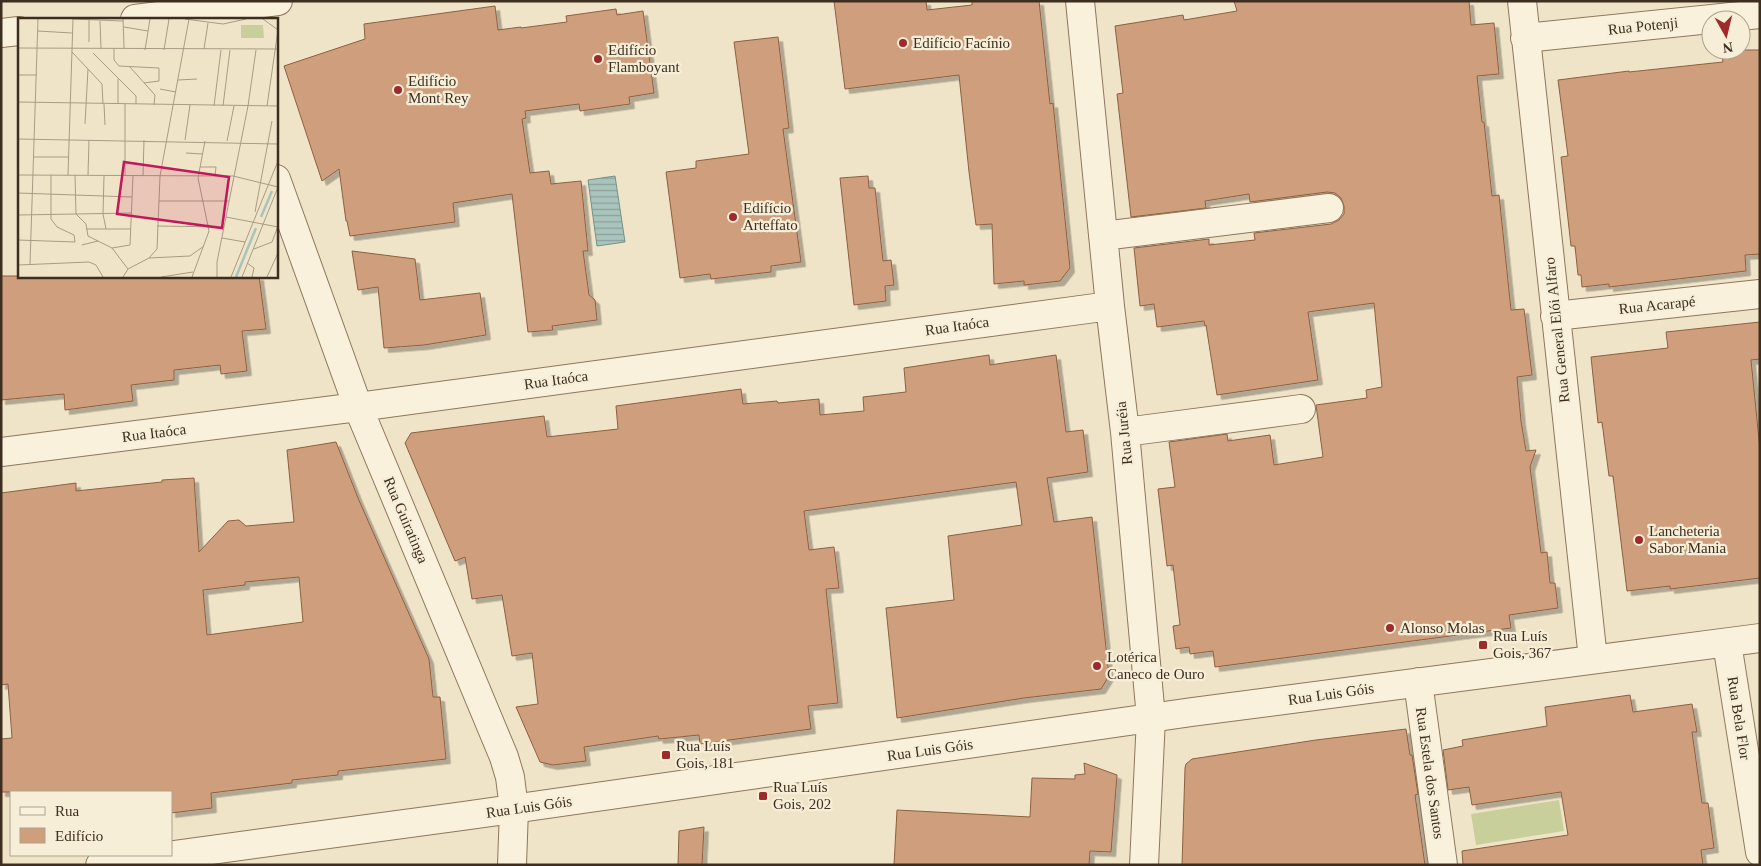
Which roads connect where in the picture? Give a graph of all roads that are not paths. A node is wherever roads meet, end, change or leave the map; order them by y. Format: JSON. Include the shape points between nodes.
{"nodes":[{"id":1,"x":278,"y":1,"type":"edge"},
{"id":2,"x":1080,"y":1,"type":"edge"},
{"id":3,"x":1522,"y":1,"type":"edge"},
{"id":4,"x":218,"y":10,"type":"edge"},
{"id":5,"x":1760,"y":14,"type":"edge"},
{"id":6,"x":145,"y":18,"type":"edge"},
{"id":7,"x":18,"y":31,"type":"edge"},
{"id":8,"x":1,"y":33,"type":"edge"},
{"id":9,"x":1525,"y":38,"type":"junction"},
{"id":10,"x":278,"y":185,"type":"edge"},
{"id":11,"x":1329,"y":208,"type":"dead end"},
{"id":12,"x":1103,"y":236,"type":"junction"},
{"id":13,"x":1760,"y":294,"type":"edge"},
{"id":14,"x":1110,"y":306,"type":"junction"},
{"id":15,"x":1555,"y":316,"type":"junction"},
{"id":16,"x":358,"y":407,"type":"junction"},
{"id":17,"x":1301,"y":409,"type":"dead end"},
{"id":18,"x":1125,"y":432,"type":"junction"},
{"id":19,"x":1,"y":452,"type":"edge"},
{"id":20,"x":1760,"y":638,"type":"edge"},
{"id":21,"x":1727,"y":643,"type":"junction"},
{"id":22,"x":1593,"y":659,"type":"junction"},
{"id":23,"x":1418,"y":682,"type":"junction"},
{"id":24,"x":1150,"y":718,"type":"junction"},
{"id":25,"x":514,"y":809,"type":"junction"},
{"id":26,"x":1760,"y":852,"type":"edge"},
{"id":27,"x":232,"y":856,"type":"edge"},
{"id":28,"x":100,"y":865,"type":"edge"},
{"id":29,"x":512,"y":865,"type":"edge"},
{"id":30,"x":1144,"y":865,"type":"edge"},
{"id":31,"x":1443,"y":865,"type":"edge"}],
"edges":[{"from":1,"to":4,"type":"street"},
{"from":2,"to":12,"type":"street","name":"Rua Juréia"},
{"from":3,"to":9,"type":"street","name":"Rua General Elói Alfaro"},
{"from":4,"to":6,"type":"street"},
{"from":5,"to":9,"type":"street","name":"Rua Potenji"},
{"from":7,"to":8,"type":"street"},
{"from":9,"to":15,"type":"street","name":"Rua General Elói Alfaro"},
{"from":10,"to":16,"type":"street","name":"Rua Guiratinga"},
{"from":11,"to":12,"type":"street"},
{"from":12,"to":14,"type":"street","name":"Rua Juréia"},
{"from":13,"to":15,"type":"street","name":"Rua Acarapé"},
{"from":14,"to":16,"type":"street","name":"Rua Itaóca"},
{"from":14,"to":18,"type":"street","name":"Rua Juréia"},
{"from":15,"to":22,"type":"street","name":"Rua General Elói Alfaro"},
{"from":16,"to":19,"type":"street","name":"Rua Itaóca"},
{"from":16,"to":25,"type":"street","name":"Rua Guiratinga","via":[[497,739],[510,776]]},
{"from":17,"to":18,"type":"street"},
{"from":18,"to":24,"type":"street","name":"Rua Juréia"},
{"from":20,"to":21,"type":"street","name":"Rua Luis Góis"},
{"from":21,"to":22,"type":"street","name":"Rua Luis Góis"},
{"from":21,"to":26,"type":"street","name":"Rua Bela Flor"},
{"from":22,"to":23,"type":"street","name":"Rua Luis Góis"},
{"from":23,"to":24,"type":"street","name":"Rua Luis Góis"},
{"from":23,"to":31,"type":"street","name":"Rua Estela dos Santos"},
{"from":24,"to":25,"type":"street","name":"Rua Luis Góis"},
{"from":24,"to":30,"type":"street","name":"Rua Juréia"},
{"from":25,"to":27,"type":"street","name":"Rua Luis Góis"},
{"from":25,"to":29,"type":"street","name":"Rua Guiratinga"},
{"from":27,"to":28,"type":"street","name":"Rua Luis Góis"}]}
